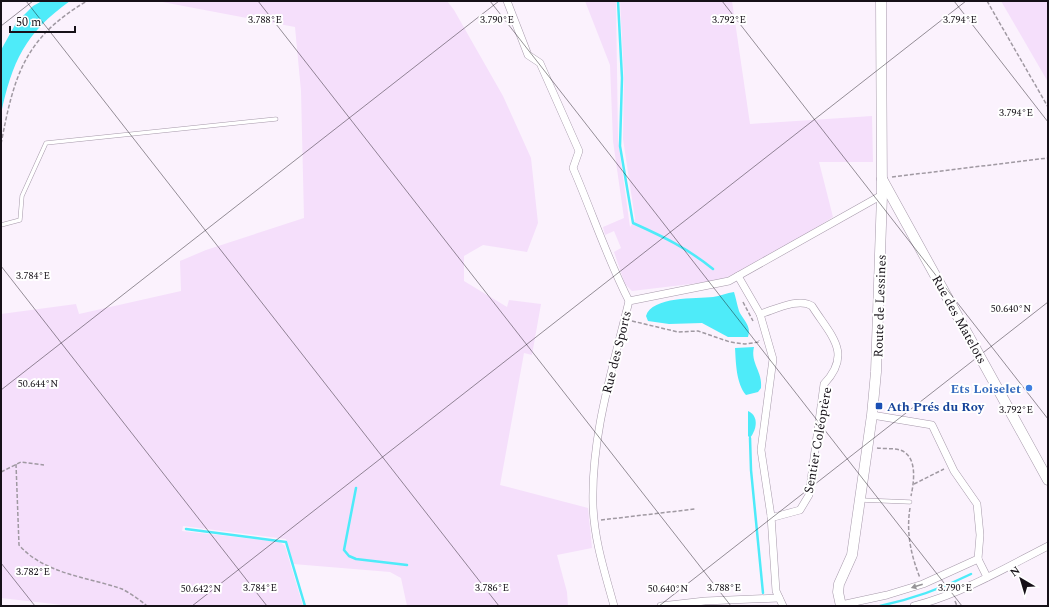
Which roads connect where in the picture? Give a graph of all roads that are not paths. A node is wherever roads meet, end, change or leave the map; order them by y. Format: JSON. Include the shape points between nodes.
{"nodes":[{"id":1,"x":507,"y":1,"type":"edge"},
{"id":2,"x":881,"y":1,"type":"edge"},
{"id":3,"x":276,"y":120,"type":"dead end"},
{"id":4,"x":882,"y":179,"type":"junction"},
{"id":5,"x":882,"y":196,"type":"junction"},
{"id":6,"x":1,"y":225,"type":"edge"},
{"id":7,"x":738,"y":276,"type":"junction"},
{"id":8,"x":629,"y":301,"type":"junction"},
{"id":9,"x":760,"y":314,"type":"junction"},
{"id":10,"x":872,"y":415,"type":"junction"},
{"id":11,"x":1048,"y":480,"type":"edge"},
{"id":12,"x":860,"y":500,"type":"junction"},
{"id":13,"x":910,"y":502,"type":"dead end"},
{"id":14,"x":771,"y":516,"type":"junction"},
{"id":15,"x":1048,"y":546,"type":"edge"},
{"id":16,"x":978,"y":560,"type":"junction"},
{"id":17,"x":990,"y":575,"type":"junction"},
{"id":18,"x":779,"y":598,"type":"junction"},
{"id":19,"x":841,"y":605,"type":"edge"},
{"id":20,"x":614,"y":606,"type":"edge"},
{"id":21,"x":661,"y":606,"type":"edge"},
{"id":22,"x":783,"y":606,"type":"edge"},
{"id":23,"x":914,"y":606,"type":"edge"}],
"edges":[{"from":1,"to":8,"type":"street","via":[[528,55],[540,63],[579,151],[573,168],[603,245]]},
{"from":2,"to":4,"type":"main road","name":"Route de Lessines"},
{"from":3,"to":6,"type":"lane","via":[[46,144],[22,196],[20,220]]},
{"from":4,"to":5,"type":"main road","name":"Route de Lessines"},
{"from":4,"to":11,"type":"main road","name":"Rue des Matelots"},
{"from":5,"to":7,"type":"street","name":"Rue des Sports"},
{"from":5,"to":10,"type":"main road","name":"Route de Lessines","via":[[878,329]]},
{"from":7,"to":8,"type":"street","name":"Rue des Sports","via":[[729,281]]},
{"from":7,"to":9,"type":"street"},
{"from":8,"to":20,"type":"street","name":"Rue des Sports","via":[[615,350],[594,462],[595,520],[600,556]]},
{"from":9,"to":14,"type":"street","via":[[773,359],[761,450]]},
{"from":9,"to":14,"type":"street","name":"Sentier Coléoptère","via":[[808,303],[838,348],[839,357],[833,375],[824,384],[809,495],[800,510]]},
{"from":10,"to":12,"type":"main road","name":"Route de Lessines"},
{"from":10,"to":16,"type":"street","via":[[932,425],[952,465],[977,504],[980,535]]},
{"from":12,"to":13,"type":"lane"},
{"from":12,"to":19,"type":"main road","name":"Route de Lessines","via":[[852,555],[839,584]]},
{"from":14,"to":18,"type":"street","via":[[775,582]]},
{"from":15,"to":17,"type":"street"},
{"from":16,"to":17,"type":"street"},
{"from":16,"to":19,"type":"street","one_way":true,"via":[[923,584]]},
{"from":17,"to":23,"type":"street","via":[[935,600]]},
{"from":18,"to":21,"type":"street","via":[[705,601]]},
{"from":18,"to":22,"type":"street"}]}
